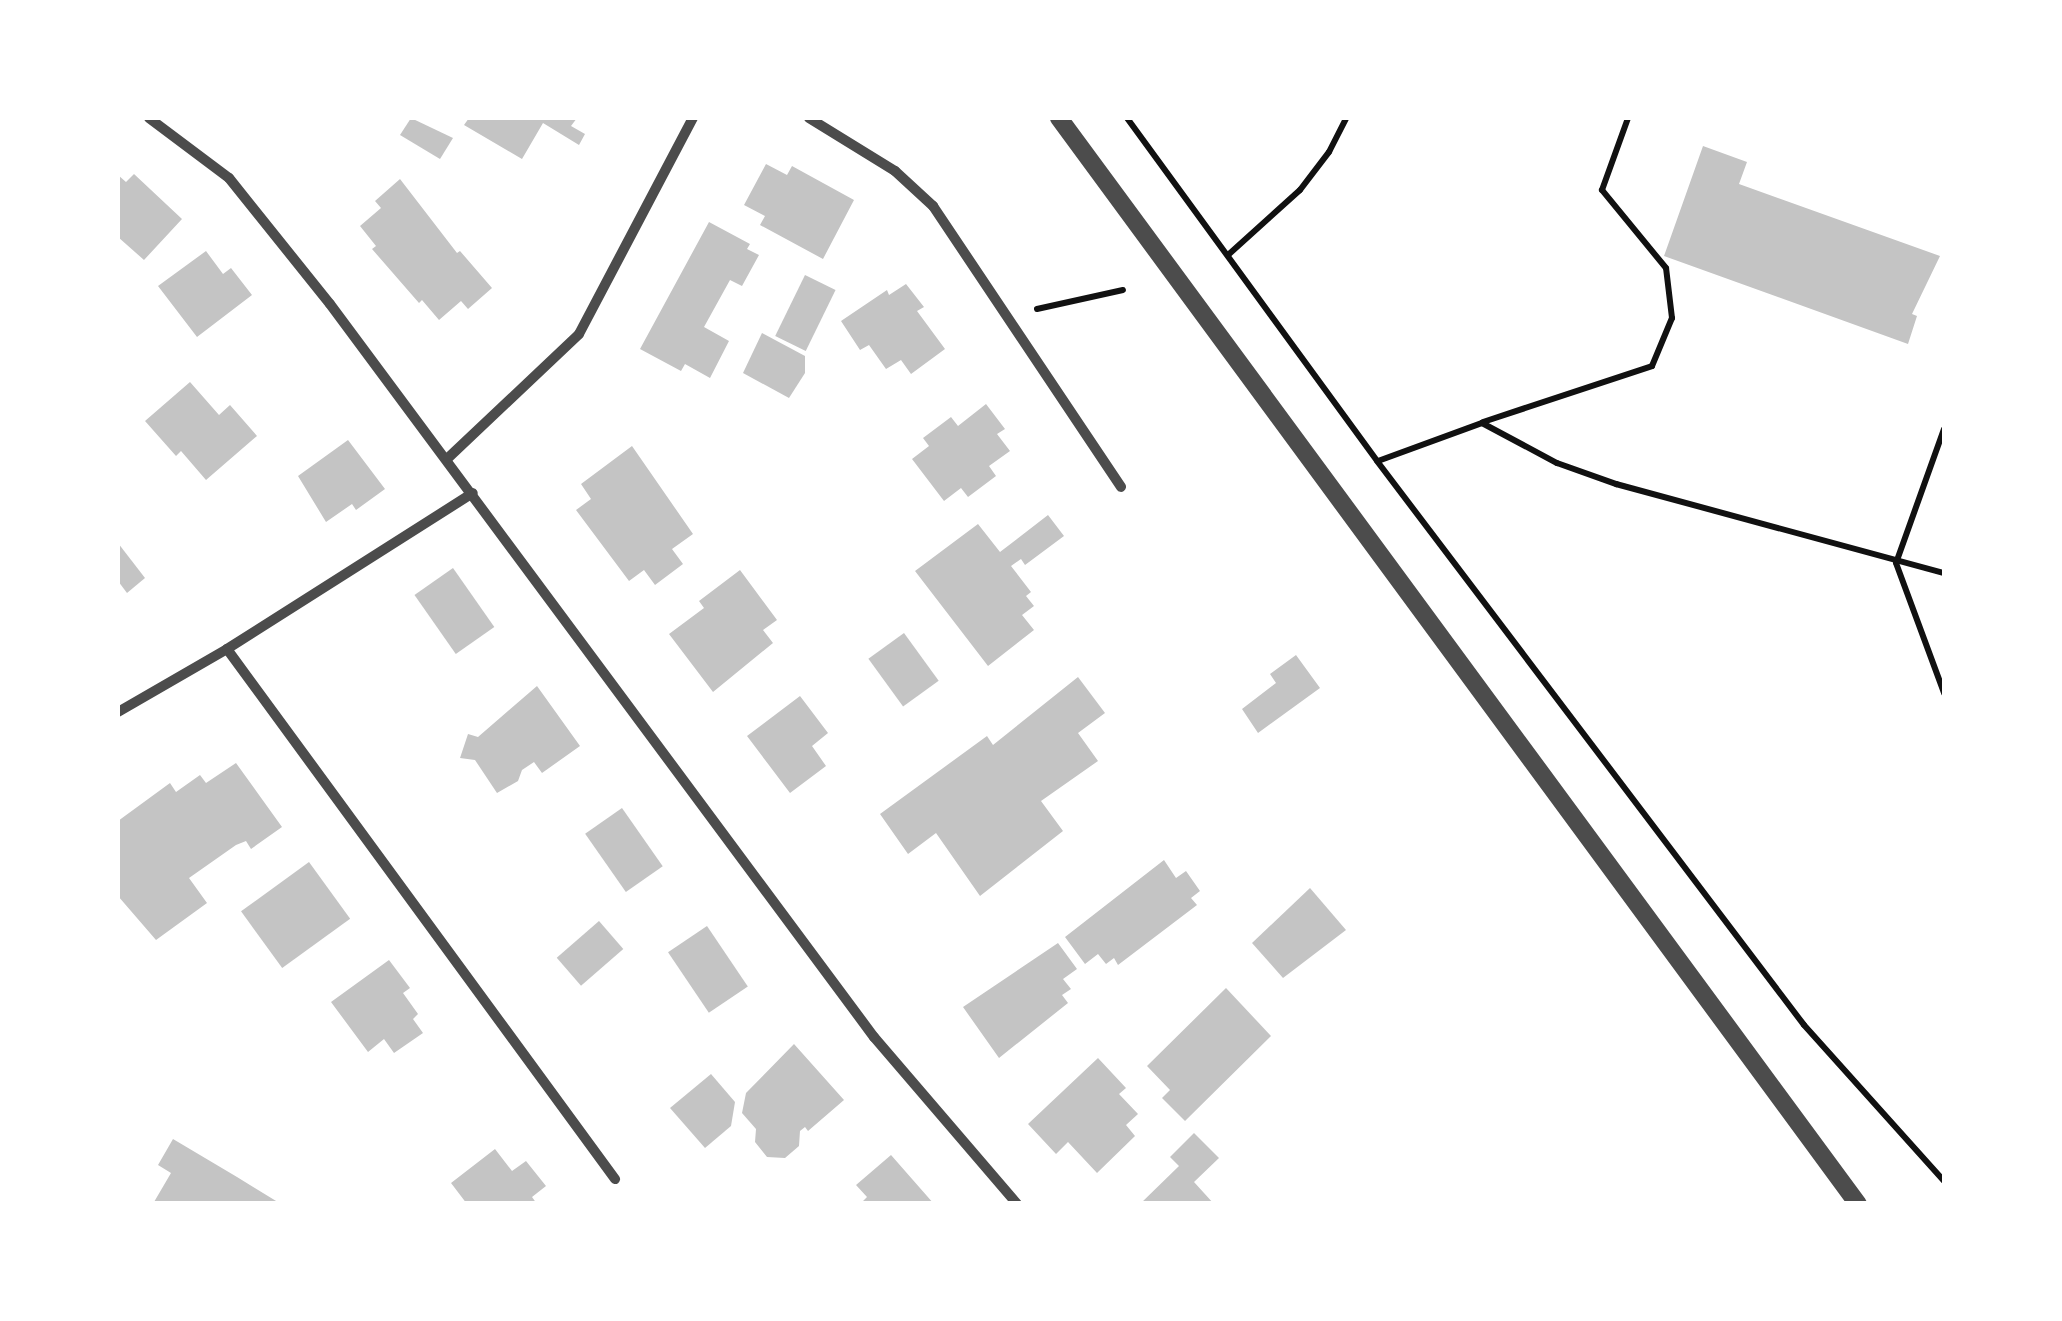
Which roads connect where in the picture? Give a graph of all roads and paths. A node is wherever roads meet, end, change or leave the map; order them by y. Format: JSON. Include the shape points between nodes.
{"nodes":[{"id":1,"x":148,"y":118,"type":"edge"},
{"id":2,"x":693,"y":118,"type":"edge"},
{"id":3,"x":809,"y":118,"type":"edge"},
{"id":4,"x":1059,"y":118,"type":"edge"},
{"id":5,"x":1127,"y":118,"type":"edge"},
{"id":6,"x":1346,"y":118,"type":"edge"},
{"id":7,"x":1628,"y":118,"type":"edge"},
{"id":8,"x":1228,"y":256,"type":"junction"},
{"id":9,"x":1123,"y":290,"type":"dead end"},
{"id":10,"x":1005,"y":314,"type":"junction"},
{"id":11,"x":1482,"y":423,"type":"junction"},
{"id":12,"x":1944,"y":429,"type":"edge"},
{"id":13,"x":448,"y":458,"type":"junction"},
{"id":14,"x":1378,"y":461,"type":"junction"},
{"id":15,"x":1122,"y":486,"type":"dead end"},
{"id":16,"x":473,"y":492,"type":"junction"},
{"id":17,"x":1896,"y":563,"type":"junction"},
{"id":18,"x":1944,"y":573,"type":"edge"},
{"id":19,"x":227,"y":649,"type":"junction"},
{"id":20,"x":1944,"y":693,"type":"edge"},
{"id":21,"x":118,"y":712,"type":"edge"},
{"id":22,"x":614,"y":1179,"type":"dead end"},
{"id":23,"x":1944,"y":1181,"type":"edge"},
{"id":24,"x":1018,"y":1204,"type":"edge"},
{"id":25,"x":1858,"y":1204,"type":"edge"}],
"edges":[{"from":1,"to":13,"type":"street","via":[[229,178]]},
{"from":2,"to":13,"type":"street","via":[[579,334]]},
{"from":3,"to":10,"type":"street","via":[[916,188]]},
{"from":4,"to":25,"type":"street"},
{"from":5,"to":8,"type":"path"},
{"from":6,"to":8,"type":"path","via":[[1300,190]]},
{"from":7,"to":11,"type":"path","via":[[1602,190],[1666,268],[1672,318],[1652,366]]},
{"from":8,"to":14,"type":"path"},
{"from":9,"to":10,"type":"path"},
{"from":10,"to":15,"type":"street"},
{"from":11,"to":14,"type":"path"},
{"from":11,"to":17,"type":"path","via":[[1557,463],[1616,484]]},
{"from":12,"to":17,"type":"path"},
{"from":13,"to":16,"type":"street"},
{"from":14,"to":23,"type":"path","via":[[1804,1025]]},
{"from":16,"to":19,"type":"street"},
{"from":16,"to":24,"type":"street","via":[[874,1037]]},
{"from":17,"to":18,"type":"path"},
{"from":17,"to":20,"type":"path"},
{"from":19,"to":21,"type":"street"},
{"from":19,"to":22,"type":"street"}]}
